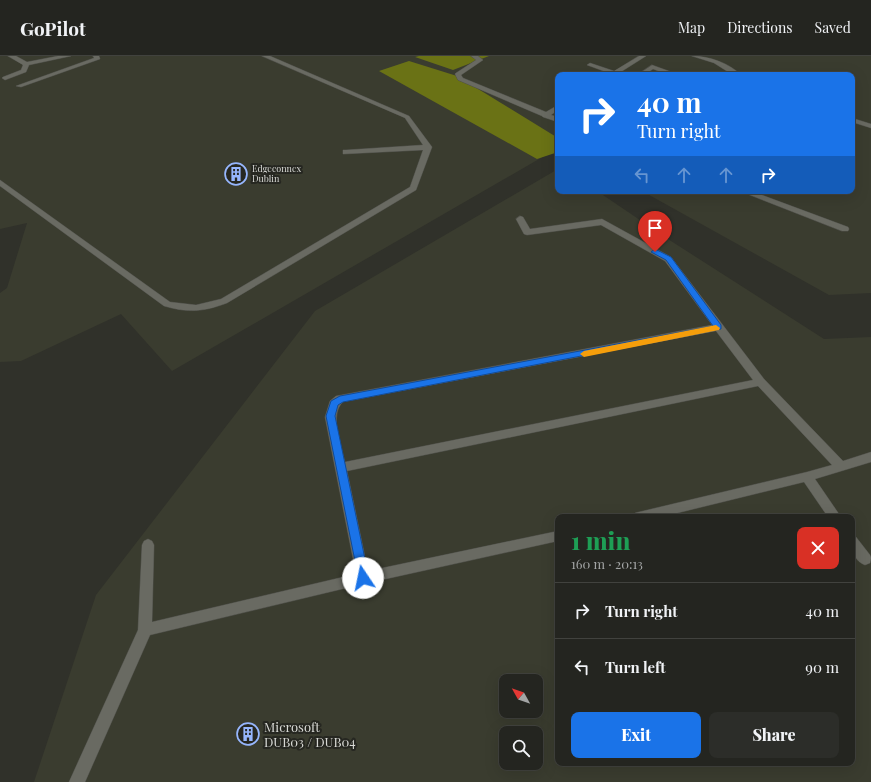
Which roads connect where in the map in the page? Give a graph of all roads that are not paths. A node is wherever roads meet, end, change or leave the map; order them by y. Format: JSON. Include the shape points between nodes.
{"nodes":[{"id":1,"x":11,"y":56,"type":"edge"},
{"id":2,"x":68,"y":56,"type":"edge"},
{"id":3,"x":96,"y":56,"type":"edge"},
{"id":4,"x":265,"y":56,"type":"edge"},
{"id":5,"x":474,"y":56,"type":"edge"},
{"id":6,"x":643,"y":56,"type":"edge"},
{"id":7,"x":695,"y":56,"type":"edge"},
{"id":8,"x":26,"y":64,"type":"junction"},
{"id":9,"x":590,"y":65,"type":"dead end"},
{"id":10,"x":608,"y":72,"type":"edge"},
{"id":11,"x":616,"y":72,"type":"edge"},
{"id":12,"x":645,"y":72,"type":"edge"},
{"id":13,"x":665,"y":72,"type":"edge"},
{"id":14,"x":733,"y":72,"type":"edge"},
{"id":15,"x":5,"y":78,"type":"dead end"},
{"id":16,"x":19,"y":86,"type":"dead end"},
{"id":17,"x":555,"y":110,"type":"edge"},
{"id":18,"x":545,"y":116,"type":"junction"},
{"id":19,"x":555,"y":119,"type":"edge"},
{"id":20,"x":855,"y":121,"type":"edge"},
{"id":21,"x":871,"y":126,"type":"edge"},
{"id":22,"x":428,"y":147,"type":"junction"},
{"id":23,"x":346,"y":152,"type":"dead end"},
{"id":24,"x":0,"y":182,"type":"edge"},
{"id":25,"x":752,"y":194,"type":"edge"},
{"id":26,"x":520,"y":219,"type":"dead end"},
{"id":27,"x":845,"y":229,"type":"dead end"},
{"id":28,"x":718,"y":327,"type":"junction"},
{"id":29,"x":760,"y":382,"type":"junction"},
{"id":30,"x":871,"y":457,"type":"edge"},
{"id":31,"x":840,"y":466,"type":"junction"},
{"id":32,"x":340,"y":468,"type":"junction"},
{"id":33,"x":807,"y":477,"type":"junction"},
{"id":34,"x":652,"y":514,"type":"edge"},
{"id":35,"x":833,"y":514,"type":"edge"},
{"id":36,"x":555,"y":537,"type":"edge"},
{"id":37,"x":148,"y":545,"type":"dead end"},
{"id":38,"x":855,"y":545,"type":"edge"},
{"id":39,"x":865,"y":558,"type":"dead end"},
{"id":40,"x":363,"y":578,"type":"junction"},
{"id":41,"x":145,"y":630,"type":"junction"},
{"id":42,"x":77,"y":782,"type":"edge"}],
"edges":[{"from":1,"to":8,"type":"lane"},
{"from":2,"to":8,"type":"lane"},
{"from":3,"to":16,"type":"lane","via":[[97,59]]},
{"from":4,"to":22,"type":"lane","via":[[407,117]]},
{"from":5,"to":18,"type":"lane","via":[[480,60],[458,74],[460,79]]},
{"from":6,"to":11,"type":"lane"},
{"from":7,"to":14,"type":"lane","via":[[716,62]]},
{"from":8,"to":15,"type":"lane","via":[[24,71]]},
{"from":9,"to":10,"type":"lane"},
{"from":12,"to":13,"type":"lane","via":[[652,68]]},
{"from":17,"to":18,"type":"lane"},
{"from":18,"to":19,"type":"lane"},
{"from":20,"to":21,"type":"lane"},
{"from":22,"to":23,"type":"lane"},
{"from":22,"to":24,"type":"lane","via":[[413,188],[224,301],[204,308],[184,309],[167,304]]},
{"from":25,"to":27,"type":"lane"},
{"from":26,"to":28,"type":"lane","via":[[527,232],[602,222],[668,259]]},
{"from":28,"to":29,"type":"lane"},
{"from":28,"to":32,"type":"lane","via":[[340,399],[334,404],[330,416]]},
{"from":29,"to":31,"type":"lane"},
{"from":29,"to":32,"type":"lane"},
{"from":30,"to":31,"type":"lane"},
{"from":31,"to":33,"type":"lane"},
{"from":32,"to":40,"type":"lane"},
{"from":33,"to":34,"type":"lane"},
{"from":33,"to":35,"type":"lane"},
{"from":36,"to":40,"type":"lane"},
{"from":37,"to":41,"type":"lane"},
{"from":38,"to":39,"type":"lane"},
{"from":40,"to":41,"type":"lane"},
{"from":41,"to":42,"type":"lane"}]}
